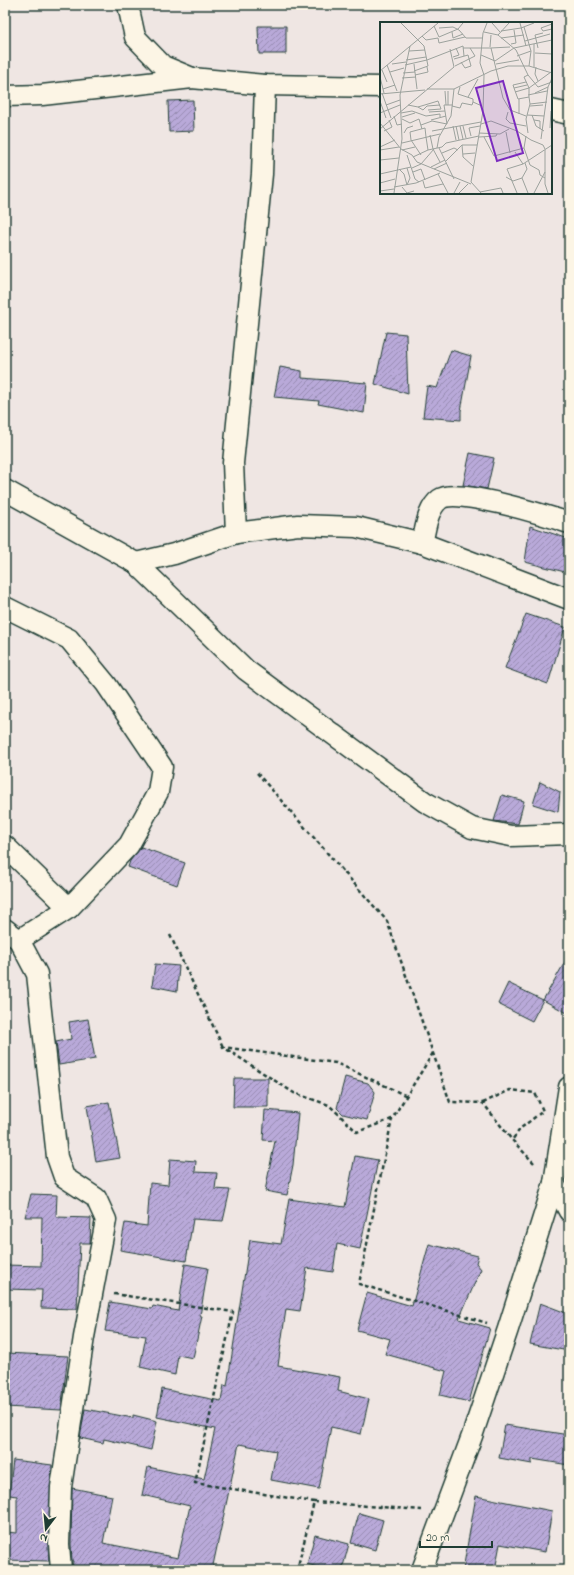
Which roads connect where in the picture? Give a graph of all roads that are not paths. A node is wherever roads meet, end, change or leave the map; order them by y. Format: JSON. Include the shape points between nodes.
{"nodes":[{"id":1,"x":128,"y":5,"type":"edge"},
{"id":2,"x":192,"y":78,"type":"junction"},
{"id":3,"x":264,"y":85,"type":"junction"},
{"id":4,"x":380,"y":87,"type":"edge"},
{"id":5,"x":5,"y":96,"type":"edge"},
{"id":6,"x":552,"y":110,"type":"edge"},
{"id":7,"x":569,"y":114,"type":"edge"},
{"id":8,"x":5,"y":490,"type":"edge"},
{"id":9,"x":569,"y":523,"type":"edge"},
{"id":10,"x":236,"y":533,"type":"junction"},
{"id":11,"x":422,"y":543,"type":"junction"},
{"id":12,"x":136,"y":563,"type":"junction"},
{"id":13,"x":569,"y":599,"type":"edge"},
{"id":14,"x":5,"y":607,"type":"edge"},
{"id":15,"x":569,"y":834,"type":"edge"},
{"id":16,"x":5,"y":846,"type":"edge"},
{"id":17,"x":69,"y":908,"type":"junction"},
{"id":18,"x":12,"y":935,"type":"edge"},
{"id":19,"x":569,"y":1087,"type":"edge"},
{"id":20,"x":554,"y":1183,"type":"junction"},
{"id":21,"x":569,"y":1211,"type":"edge"},
{"id":22,"x":62,"y":1570,"type":"edge"},
{"id":23,"x":422,"y":1570,"type":"edge"}],
"edges":[{"from":1,"to":2,"type":"street","via":[[135,36],[163,66]]},
{"from":2,"to":3,"type":"street"},
{"from":2,"to":5,"type":"street","via":[[42,95]]},
{"from":3,"to":4,"type":"street"},
{"from":3,"to":10,"type":"street","via":[[262,174],[233,463]]},
{"from":6,"to":7,"type":"street"},
{"from":8,"to":12,"type":"street"},
{"from":9,"to":11,"type":"street","via":[[517,508],[451,495],[442,498],[432,507]]},
{"from":10,"to":11,"type":"street","via":[[298,525],[356,527]]},
{"from":10,"to":12,"type":"street","via":[[174,554]]},
{"from":11,"to":13,"type":"street"},
{"from":12,"to":15,"type":"street","via":[[246,670],[425,802],[472,828],[511,836]]},
{"from":14,"to":17,"type":"street","via":[[69,639],[106,684],[162,767],[158,792],[129,844]]},
{"from":16,"to":17,"type":"street"},
{"from":17,"to":18,"type":"street"},
{"from":18,"to":22,"type":"street","via":[[37,974],[57,1157],[64,1177],[96,1198],[106,1220],[61,1487],[59,1544]]},
{"from":19,"to":20,"type":"street"},
{"from":20,"to":21,"type":"street"},
{"from":20,"to":23,"type":"street","via":[[508,1330]]}]}
